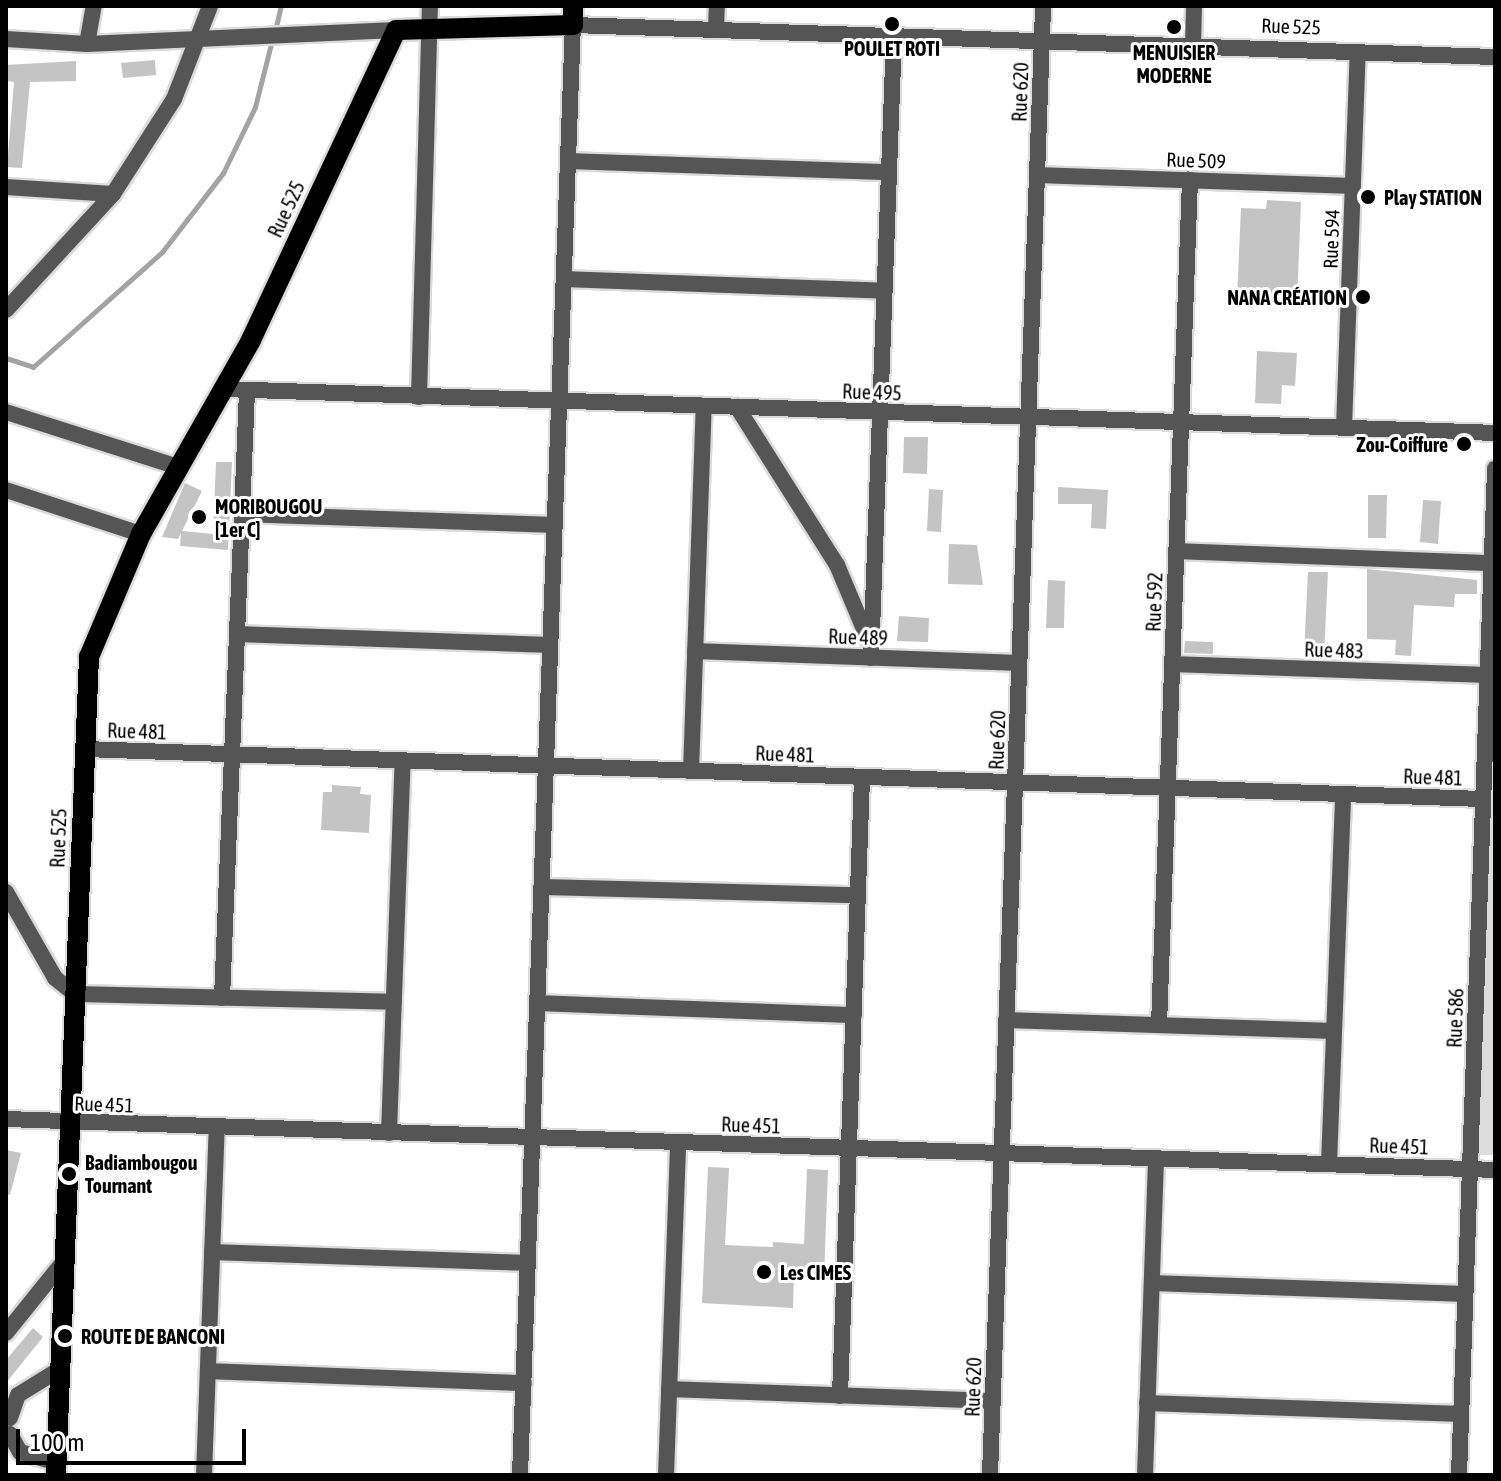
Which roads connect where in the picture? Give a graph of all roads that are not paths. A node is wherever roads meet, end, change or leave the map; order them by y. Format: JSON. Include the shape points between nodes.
{"nodes":[{"id":1,"x":94,"y":6,"type":"edge"},
{"id":2,"x":210,"y":6,"type":"edge"},
{"id":3,"x":717,"y":6,"type":"edge"},
{"id":4,"x":1043,"y":6,"type":"edge"},
{"id":5,"x":1194,"y":6,"type":"edge"},
{"id":6,"x":573,"y":15,"type":"edge"},
{"id":7,"x":430,"y":16,"type":"edge"},
{"id":8,"x":396,"y":30,"type":"junction"},
{"id":9,"x":716,"y":30,"type":"junction"},
{"id":10,"x":894,"y":36,"type":"junction"},
{"id":11,"x":198,"y":37,"type":"junction"},
{"id":12,"x":6,"y":39,"type":"edge"},
{"id":13,"x":1042,"y":41,"type":"junction"},
{"id":14,"x":87,"y":44,"type":"junction"},
{"id":15,"x":1193,"y":47,"type":"junction"},
{"id":16,"x":1358,"y":53,"type":"junction"},
{"id":17,"x":1495,"y":57,"type":"edge"},
{"id":18,"x":568,"y":161,"type":"junction"},
{"id":19,"x":889,"y":172,"type":"junction"},
{"id":20,"x":1037,"y":175,"type":"junction"},
{"id":21,"x":1190,"y":180,"type":"junction"},
{"id":22,"x":1353,"y":186,"type":"junction"},
{"id":23,"x":6,"y":187,"type":"edge"},
{"id":24,"x":113,"y":194,"type":"junction"},
{"id":25,"x":564,"y":279,"type":"junction"},
{"id":26,"x":884,"y":291,"type":"junction"},
{"id":27,"x":6,"y":310,"type":"edge"},
{"id":28,"x":224,"y":389,"type":"junction"},
{"id":29,"x":247,"y":391,"type":"junction"},
{"id":30,"x":419,"y":397,"type":"junction"},
{"id":31,"x":559,"y":402,"type":"junction"},
{"id":32,"x":704,"y":406,"type":"junction"},
{"id":33,"x":737,"y":407,"type":"junction"},
{"id":34,"x":6,"y":412,"type":"edge"},
{"id":35,"x":880,"y":412,"type":"junction"},
{"id":36,"x":1028,"y":417,"type":"junction"},
{"id":37,"x":1181,"y":422,"type":"junction"},
{"id":38,"x":1344,"y":427,"type":"junction"},
{"id":39,"x":1495,"y":433,"type":"edge"},
{"id":40,"x":175,"y":466,"type":"junction"},
{"id":41,"x":1495,"y":469,"type":"edge"},
{"id":42,"x":6,"y":490,"type":"edge"},
{"id":43,"x":242,"y":514,"type":"junction"},
{"id":44,"x":555,"y":525,"type":"junction"},
{"id":45,"x":141,"y":534,"type":"junction"},
{"id":46,"x":1176,"y":551,"type":"junction"},
{"id":47,"x":1492,"y":563,"type":"junction"},
{"id":48,"x":237,"y":634,"type":"junction"},
{"id":49,"x":550,"y":645,"type":"junction"},
{"id":50,"x":695,"y":651,"type":"junction"},
{"id":51,"x":872,"y":652,"type":"junction"},
{"id":52,"x":1019,"y":663,"type":"junction"},
{"id":53,"x":1172,"y":664,"type":"junction"},
{"id":54,"x":1491,"y":675,"type":"edge"},
{"id":55,"x":85,"y":749,"type":"junction"},
{"id":56,"x":232,"y":754,"type":"junction"},
{"id":57,"x":403,"y":760,"type":"junction"},
{"id":58,"x":546,"y":765,"type":"junction"},
{"id":59,"x":691,"y":771,"type":"junction"},
{"id":60,"x":862,"y":777,"type":"junction"},
{"id":61,"x":1015,"y":782,"type":"junction"},
{"id":62,"x":1168,"y":788,"type":"junction"},
{"id":63,"x":1343,"y":794,"type":"junction"},
{"id":64,"x":1483,"y":799,"type":"junction"},
{"id":65,"x":542,"y":887,"type":"junction"},
{"id":66,"x":6,"y":892,"type":"edge"},
{"id":67,"x":858,"y":895,"type":"junction"},
{"id":68,"x":75,"y":994,"type":"junction"},
{"id":69,"x":222,"y":998,"type":"junction"},
{"id":70,"x":394,"y":1002,"type":"junction"},
{"id":71,"x":538,"y":1003,"type":"junction"},
{"id":72,"x":854,"y":1015,"type":"junction"},
{"id":73,"x":1006,"y":1020,"type":"junction"},
{"id":74,"x":1159,"y":1025,"type":"junction"},
{"id":75,"x":1334,"y":1031,"type":"junction"},
{"id":76,"x":6,"y":1119,"type":"edge"},
{"id":77,"x":70,"y":1122,"type":"junction"},
{"id":78,"x":217,"y":1127,"type":"junction"},
{"id":79,"x":389,"y":1133,"type":"junction"},
{"id":80,"x":532,"y":1138,"type":"junction"},
{"id":81,"x":678,"y":1143,"type":"junction"},
{"id":82,"x":849,"y":1148,"type":"junction"},
{"id":83,"x":1002,"y":1153,"type":"junction"},
{"id":84,"x":1156,"y":1158,"type":"junction"},
{"id":85,"x":1329,"y":1164,"type":"junction"},
{"id":86,"x":1470,"y":1169,"type":"junction"},
{"id":87,"x":1495,"y":1170,"type":"edge"},
{"id":88,"x":212,"y":1252,"type":"junction"},
{"id":89,"x":65,"y":1260,"type":"junction"},
{"id":90,"x":528,"y":1263,"type":"junction"},
{"id":91,"x":1152,"y":1283,"type":"junction"},
{"id":92,"x":1465,"y":1294,"type":"junction"},
{"id":93,"x":6,"y":1333,"type":"edge"},
{"id":94,"x":60,"y":1369,"type":"junction"},
{"id":95,"x":208,"y":1371,"type":"junction"},
{"id":96,"x":524,"y":1383,"type":"junction"},
{"id":97,"x":669,"y":1389,"type":"junction"},
{"id":98,"x":840,"y":1396,"type":"junction"},
{"id":99,"x":993,"y":1401,"type":"junction"},
{"id":100,"x":1147,"y":1403,"type":"junction"},
{"id":101,"x":1461,"y":1414,"type":"junction"},
{"id":102,"x":56,"y":1469,"type":"edge"},
{"id":103,"x":204,"y":1475,"type":"edge"},
{"id":104,"x":520,"y":1475,"type":"edge"},
{"id":105,"x":666,"y":1475,"type":"edge"},
{"id":106,"x":990,"y":1475,"type":"edge"},
{"id":107,"x":1145,"y":1475,"type":"edge"},
{"id":108,"x":1459,"y":1475,"type":"edge"}],
"edges":[{"from":1,"to":14,"type":"street"},
{"from":2,"to":11,"type":"street"},
{"from":3,"to":9,"type":"street"},
{"from":4,"to":13,"type":"street","name":"Rue 620"},
{"from":5,"to":15,"type":"street"},
{"from":6,"to":7,"type":"main road","name":"Rue 525"},
{"from":6,"to":9,"type":"street","name":"Rue 525"},
{"from":6,"to":18,"type":"street"},
{"from":7,"to":8,"type":"main road","name":"Rue 525"},
{"from":7,"to":30,"type":"street"},
{"from":8,"to":11,"type":"street"},
{"from":8,"to":28,"type":"main road","name":"Rue 525"},
{"from":9,"to":10,"type":"street","name":"Rue 525"},
{"from":10,"to":13,"type":"street","name":"Rue 525"},
{"from":10,"to":19,"type":"street"},
{"from":11,"to":14,"type":"street"},
{"from":11,"to":24,"type":"street","via":[[174,99]]},
{"from":12,"to":14,"type":"street"},
{"from":13,"to":15,"type":"street","name":"Rue 525"},
{"from":13,"to":20,"type":"street","name":"Rue 620"},
{"from":15,"to":16,"type":"street","name":"Rue 525"},
{"from":16,"to":17,"type":"street","name":"Rue 525"},
{"from":16,"to":22,"type":"street","name":"Rue 594"},
{"from":18,"to":19,"type":"street"},
{"from":18,"to":25,"type":"street"},
{"from":19,"to":26,"type":"street"},
{"from":20,"to":21,"type":"street","name":"Rue 509"},
{"from":20,"to":36,"type":"street","name":"Rue 620"},
{"from":21,"to":22,"type":"street","name":"Rue 509"},
{"from":21,"to":37,"type":"street","name":"Rue 592"},
{"from":22,"to":38,"type":"street","name":"Rue 594"},
{"from":23,"to":24,"type":"street"},
{"from":24,"to":27,"type":"street"},
{"from":25,"to":26,"type":"street"},
{"from":25,"to":31,"type":"street"},
{"from":26,"to":35,"type":"street"},
{"from":28,"to":29,"type":"street","name":"Rue 495"},
{"from":28,"to":40,"type":"main road","name":"Rue 525"},
{"from":29,"to":30,"type":"street","name":"Rue 495"},
{"from":29,"to":43,"type":"street"},
{"from":30,"to":31,"type":"street","name":"Rue 495"},
{"from":31,"to":32,"type":"street","name":"Rue 495"},
{"from":31,"to":44,"type":"street"},
{"from":32,"to":33,"type":"street","name":"Rue 495"},
{"from":32,"to":50,"type":"street"},
{"from":33,"to":35,"type":"street","name":"Rue 495"},
{"from":33,"to":51,"type":"street","via":[[837,565]]},
{"from":34,"to":40,"type":"street"},
{"from":35,"to":36,"type":"street","name":"Rue 495"},
{"from":35,"to":51,"type":"street"},
{"from":36,"to":37,"type":"street","name":"Rue 495"},
{"from":36,"to":52,"type":"street","name":"Rue 620"},
{"from":37,"to":38,"type":"street","name":"Rue 495"},
{"from":37,"to":46,"type":"street","name":"Rue 592"},
{"from":38,"to":39,"type":"street","name":"Rue 495"},
{"from":40,"to":45,"type":"main road","name":"Rue 525"},
{"from":41,"to":47,"type":"street","name":"Rue 586"},
{"from":42,"to":45,"type":"street"},
{"from":43,"to":44,"type":"street"},
{"from":43,"to":48,"type":"street"},
{"from":44,"to":49,"type":"street"},
{"from":45,"to":55,"type":"main road","name":"Rue 525","via":[[89,657]]},
{"from":46,"to":47,"type":"street"},
{"from":46,"to":53,"type":"street","name":"Rue 592"},
{"from":47,"to":54,"type":"street","name":"Rue 586"},
{"from":48,"to":49,"type":"street"},
{"from":48,"to":56,"type":"street"},
{"from":49,"to":58,"type":"street"},
{"from":50,"to":51,"type":"street","name":"Rue 489"},
{"from":50,"to":59,"type":"street"},
{"from":51,"to":52,"type":"street","name":"Rue 489"},
{"from":52,"to":61,"type":"street","name":"Rue 620"},
{"from":53,"to":54,"type":"street","name":"Rue 483"},
{"from":53,"to":62,"type":"street","name":"Rue 592"},
{"from":54,"to":64,"type":"street","name":"Rue 586"},
{"from":55,"to":56,"type":"street","name":"Rue 481"},
{"from":55,"to":68,"type":"main road","name":"Rue 525"},
{"from":56,"to":57,"type":"street","name":"Rue 481"},
{"from":56,"to":69,"type":"street"},
{"from":57,"to":58,"type":"street","name":"Rue 481"},
{"from":57,"to":70,"type":"street"},
{"from":58,"to":59,"type":"street","name":"Rue 481"},
{"from":58,"to":65,"type":"street"},
{"from":59,"to":60,"type":"street","name":"Rue 481"},
{"from":60,"to":61,"type":"street","name":"Rue 481"},
{"from":60,"to":67,"type":"street"},
{"from":61,"to":62,"type":"street","name":"Rue 481"},
{"from":61,"to":73,"type":"street","name":"Rue 620"},
{"from":62,"to":63,"type":"street","name":"Rue 481"},
{"from":62,"to":74,"type":"street","name":"Rue 592"},
{"from":63,"to":64,"type":"street","name":"Rue 481"},
{"from":63,"to":75,"type":"street"},
{"from":64,"to":86,"type":"street","name":"Rue 586"},
{"from":65,"to":67,"type":"street"},
{"from":65,"to":71,"type":"street"},
{"from":66,"to":68,"type":"street","via":[[55,978]]},
{"from":67,"to":72,"type":"street"},
{"from":68,"to":69,"type":"street"},
{"from":68,"to":77,"type":"main road","name":"Rue 525"},
{"from":69,"to":70,"type":"street"},
{"from":70,"to":79,"type":"street"},
{"from":71,"to":72,"type":"street"},
{"from":71,"to":80,"type":"street"},
{"from":72,"to":82,"type":"street"},
{"from":73,"to":74,"type":"street"},
{"from":73,"to":83,"type":"street","name":"Rue 620"},
{"from":74,"to":75,"type":"street"},
{"from":75,"to":85,"type":"street"},
{"from":76,"to":77,"type":"street","name":"Rue 451"},
{"from":77,"to":78,"type":"street","name":"Rue 451"},
{"from":77,"to":89,"type":"main road","name":"Rue 525"},
{"from":78,"to":79,"type":"street","name":"Rue 451"},
{"from":78,"to":88,"type":"street"},
{"from":79,"to":80,"type":"street","name":"Rue 451"},
{"from":80,"to":81,"type":"street","name":"Rue 451"},
{"from":80,"to":90,"type":"street"},
{"from":81,"to":82,"type":"street","name":"Rue 451"},
{"from":81,"to":97,"type":"street"},
{"from":82,"to":83,"type":"street","name":"Rue 451"},
{"from":82,"to":98,"type":"street"},
{"from":83,"to":84,"type":"street","name":"Rue 451"},
{"from":83,"to":99,"type":"street","name":"Rue 620"},
{"from":84,"to":85,"type":"street","name":"Rue 451"},
{"from":84,"to":91,"type":"street"},
{"from":85,"to":86,"type":"street","name":"Rue 451"},
{"from":86,"to":87,"type":"street","name":"Rue 451"},
{"from":86,"to":92,"type":"street","name":"Rue 586"},
{"from":88,"to":90,"type":"street"},
{"from":88,"to":95,"type":"street"},
{"from":89,"to":93,"type":"street"},
{"from":89,"to":94,"type":"main road","name":"Rue 525"},
{"from":90,"to":96,"type":"street"},
{"from":91,"to":92,"type":"street"},
{"from":91,"to":100,"type":"street"},
{"from":92,"to":101,"type":"street","name":"Rue 586"},
{"from":94,"to":102,"type":"main road","name":"Rue 525"},
{"from":94,"to":102,"type":"street","via":[[18,1395],[10,1426],[20,1452]]},
{"from":95,"to":96,"type":"street"},
{"from":95,"to":103,"type":"street"},
{"from":96,"to":104,"type":"street"},
{"from":97,"to":98,"type":"street"},
{"from":97,"to":105,"type":"street"},
{"from":98,"to":99,"type":"street"},
{"from":99,"to":106,"type":"street","name":"Rue 620"},
{"from":100,"to":101,"type":"street"},
{"from":100,"to":107,"type":"street"},
{"from":101,"to":108,"type":"street","name":"Rue 586"}]}
